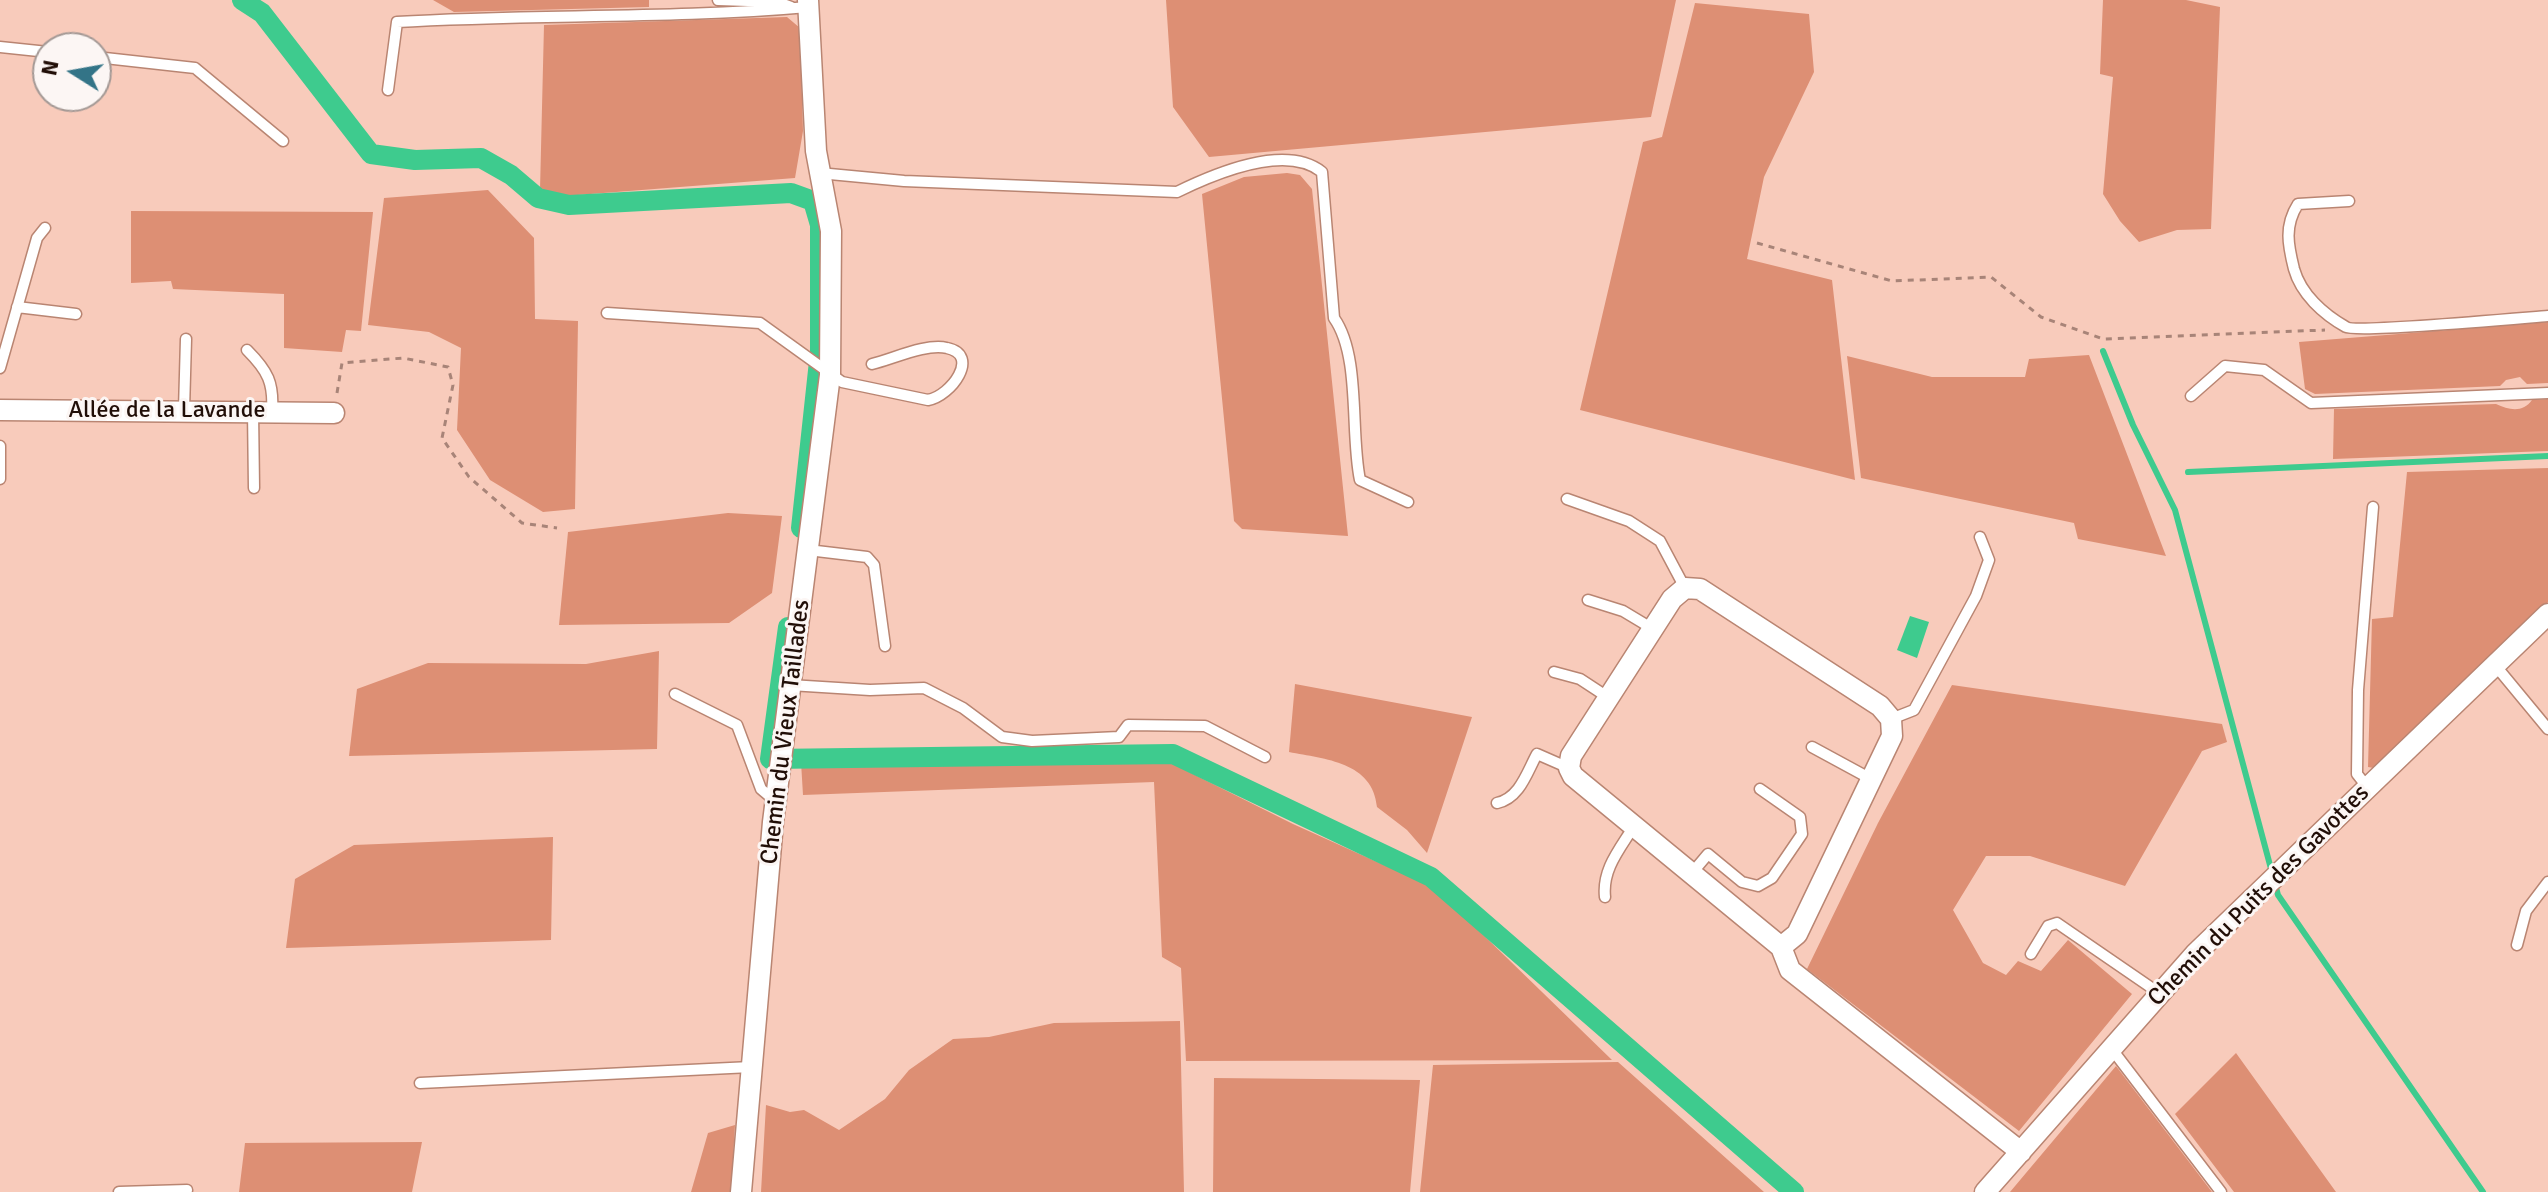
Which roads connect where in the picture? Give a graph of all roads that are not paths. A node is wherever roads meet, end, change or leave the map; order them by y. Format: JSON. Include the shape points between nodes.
{"nodes":[{"id":1,"x":718,"y":0,"type":"edge"},
{"id":2,"x":803,"y":5,"type":"edge"},
{"id":3,"x":0,"y":47,"type":"edge"},
{"id":4,"x":32,"y":50,"type":"edge"},
{"id":5,"x":112,"y":59,"type":"edge"},
{"id":6,"x":388,"y":90,"type":"dead end"},
{"id":7,"x":283,"y":141,"type":"dead end"},
{"id":8,"x":819,"y":173,"type":"junction"},
{"id":9,"x":2349,"y":201,"type":"dead end"},
{"id":10,"x":45,"y":228,"type":"dead end"},
{"id":11,"x":17,"y":307,"type":"junction"},
{"id":12,"x":607,"y":313,"type":"dead end"},
{"id":13,"x":76,"y":314,"type":"dead end"},
{"id":14,"x":2548,"y":316,"type":"edge"},
{"id":15,"x":186,"y":339,"type":"dead end"},
{"id":16,"x":247,"y":350,"type":"dead end"},
{"id":17,"x":872,"y":364,"type":"dead end"},
{"id":18,"x":0,"y":368,"type":"edge"},
{"id":19,"x":830,"y":375,"type":"junction"},
{"id":20,"x":2548,"y":393,"type":"edge"},
{"id":21,"x":2191,"y":396,"type":"dead end"},
{"id":22,"x":0,"y":410,"type":"edge"},
{"id":23,"x":184,"y":410,"type":"junction"},
{"id":24,"x":262,"y":412,"type":"junction"},
{"id":25,"x":334,"y":413,"type":"road end"},
{"id":26,"x":0,"y":446,"type":"edge"},
{"id":27,"x":0,"y":479,"type":"edge"},
{"id":28,"x":254,"y":488,"type":"dead end"},
{"id":29,"x":1567,"y":499,"type":"dead end"},
{"id":30,"x":1408,"y":502,"type":"dead end"},
{"id":31,"x":2373,"y":507,"type":"dead end"},
{"id":32,"x":1980,"y":537,"type":"dead end"},
{"id":33,"x":808,"y":550,"type":"junction"},
{"id":34,"x":1685,"y":588,"type":"junction"},
{"id":35,"x":1588,"y":600,"type":"dead end"},
{"id":36,"x":2548,"y":614,"type":"edge"},
{"id":37,"x":1653,"y":629,"type":"junction"},
{"id":38,"x":885,"y":646,"type":"dead end"},
{"id":39,"x":2495,"y":665,"type":"junction"},
{"id":40,"x":1554,"y":672,"type":"dead end"},
{"id":41,"x":790,"y":685,"type":"junction"},
{"id":42,"x":675,"y":694,"type":"dead end"},
{"id":43,"x":1609,"y":698,"type":"junction"},
{"id":44,"x":1891,"y":719,"type":"junction"},
{"id":45,"x":2548,"y":729,"type":"edge"},
{"id":46,"x":1812,"y":747,"type":"dead end"},
{"id":47,"x":1265,"y":757,"type":"dead end"},
{"id":48,"x":1569,"y":768,"type":"junction"},
{"id":49,"x":1871,"y":779,"type":"junction"},
{"id":50,"x":2368,"y":788,"type":"junction"},
{"id":51,"x":1760,"y":789,"type":"dead end"},
{"id":52,"x":776,"y":802,"type":"junction"},
{"id":53,"x":1497,"y":803,"type":"dead end"},
{"id":54,"x":1634,"y":826,"type":"junction"},
{"id":55,"x":1692,"y":873,"type":"junction"},
{"id":56,"x":2548,"y":882,"type":"edge"},
{"id":57,"x":1605,"y":897,"type":"dead end"},
{"id":58,"x":2517,"y":945,"type":"dead end"},
{"id":59,"x":1781,"y":947,"type":"junction"},
{"id":60,"x":2031,"y":954,"type":"dead end"},
{"id":61,"x":2159,"y":993,"type":"junction"},
{"id":62,"x":2111,"y":1048,"type":"junction"},
{"id":63,"x":751,"y":1067,"type":"junction"},
{"id":64,"x":420,"y":1083,"type":"dead end"},
{"id":65,"x":2021,"y":1152,"type":"junction"},
{"id":66,"x":187,"y":1190,"type":"dead end"},
{"id":67,"x":119,"y":1192,"type":"edge"},
{"id":68,"x":741,"y":1192,"type":"edge"},
{"id":69,"x":1985,"y":1192,"type":"edge"},
{"id":70,"x":2221,"y":1192,"type":"edge"}],
"edges":[{"from":1,"to":2,"type":"lane"},
{"from":2,"to":6,"type":"lane","via":[[397,22]]},
{"from":2,"to":8,"type":"street","name":"Chemin du Vieux Taillades"},
{"from":3,"to":4,"type":"lane"},
{"from":5,"to":7,"type":"lane","via":[[195,68]]},
{"from":8,"to":19,"type":"street","name":"Chemin du Vieux Taillades","via":[[833,273]]},
{"from":8,"to":30,"type":"lane","via":[[1177,192],[1248,165],[1311,164],[1322,172],[1334,318],[1344,332],[1348,355],[1360,480]]},
{"from":9,"to":14,"type":"lane","via":[[2298,204],[2290,217],[2288,243],[2312,304],[2348,329]]},
{"from":10,"to":11,"type":"lane","via":[[37,238]]},
{"from":11,"to":13,"type":"lane"},
{"from":11,"to":18,"type":"lane"},
{"from":12,"to":19,"type":"lane","via":[[760,323]]},
{"from":15,"to":23,"type":"lane"},
{"from":16,"to":24,"type":"lane","via":[[268,371],[272,385]]},
{"from":17,"to":19,"type":"lane","via":[[940,347],[952,349],[962,366],[949,391],[928,400]]},
{"from":19,"to":33,"type":"street","name":"Chemin du Vieux Taillades"},
{"from":20,"to":21,"type":"lane","via":[[2311,403],[2264,370],[2225,366]]},
{"from":22,"to":23,"type":"street","name":"Allée de la Lavande"},
{"from":23,"to":24,"type":"street","name":"Allée de la Lavande"},
{"from":24,"to":25,"type":"street","name":"Allée de la Lavande"},
{"from":24,"to":28,"type":"lane"},
{"from":26,"to":27,"type":"lane"},
{"from":29,"to":34,"type":"lane","via":[[1629,521],[1660,541]]},
{"from":31,"to":50,"type":"lane","via":[[2358,690],[2357,774]]},
{"from":32,"to":44,"type":"lane","via":[[1989,560],[1976,596],[1914,710]]},
{"from":33,"to":38,"type":"lane","via":[[867,557],[874,565]]},
{"from":33,"to":41,"type":"street","name":"Chemin du Vieux Taillades"},
{"from":34,"to":37,"type":"street"},
{"from":34,"to":44,"type":"street","via":[[1700,589],[1880,706]]},
{"from":35,"to":37,"type":"lane","via":[[1623,611]]},
{"from":36,"to":39,"type":"street","name":"Chemin du Puits des Gavottes"},
{"from":37,"to":43,"type":"street"},
{"from":39,"to":45,"type":"lane"},
{"from":39,"to":50,"type":"street","name":"Chemin du Puits des Gavottes"},
{"from":40,"to":43,"type":"lane","via":[[1580,679]]},
{"from":41,"to":47,"type":"lane","via":[[924,688],[1002,737],[1032,741],[1119,737],[1128,725],[1205,726]]},
{"from":41,"to":52,"type":"street","name":"Chemin du Vieux Taillades"},
{"from":42,"to":52,"type":"lane","via":[[737,725],[761,789]]},
{"from":43,"to":48,"type":"street","via":[[1571,756]]},
{"from":44,"to":49,"type":"street","via":[[1892,736]]},
{"from":46,"to":49,"type":"lane"},
{"from":48,"to":53,"type":"lane","via":[[1537,754],[1517,792]]},
{"from":48,"to":54,"type":"street"},
{"from":49,"to":59,"type":"street","via":[[1797,934]]},
{"from":50,"to":61,"type":"street","name":"Chemin du Puits des Gavottes"},
{"from":51,"to":55,"type":"lane","via":[[1800,817],[1802,834],[1772,878],[1758,886],[1742,882],[1708,854]]},
{"from":52,"to":63,"type":"street","name":"Chemin du Vieux Taillades"},
{"from":54,"to":55,"type":"street"},
{"from":54,"to":57,"type":"lane","via":[[1609,866]]},
{"from":55,"to":59,"type":"street"},
{"from":56,"to":58,"type":"lane","via":[[2526,911]]},
{"from":59,"to":65,"type":"street","via":[[1790,970]]},
{"from":60,"to":61,"type":"lane","via":[[2048,926],[2057,923]]},
{"from":61,"to":62,"type":"street","name":"Chemin du Puits des Gavottes"},
{"from":62,"to":65,"type":"street","name":"Chemin du Puits des Gavottes"},
{"from":62,"to":70,"type":"lane"},
{"from":63,"to":64,"type":"lane"},
{"from":63,"to":68,"type":"street","name":"Chemin du Vieux Taillades"},
{"from":65,"to":69,"type":"street","name":"Chemin du Puits des Gavottes"},
{"from":66,"to":67,"type":"lane"}]}
